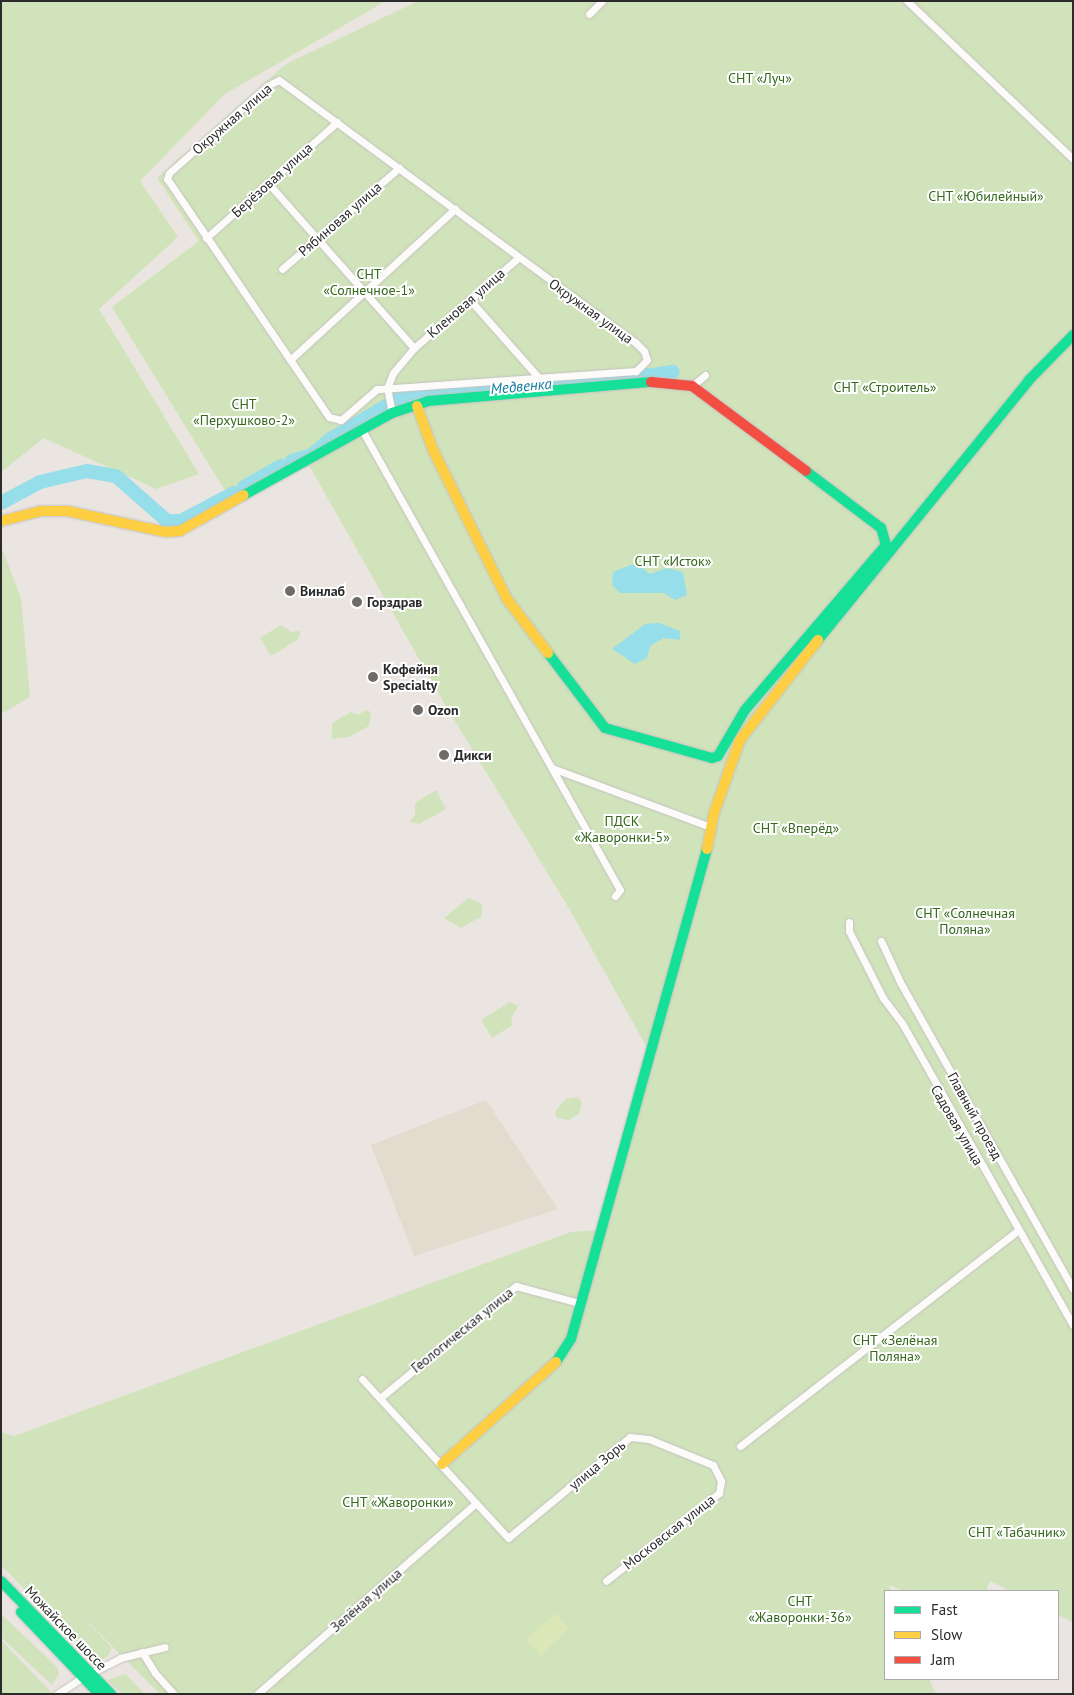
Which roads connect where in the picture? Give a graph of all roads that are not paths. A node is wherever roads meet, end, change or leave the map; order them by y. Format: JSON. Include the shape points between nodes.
{"nodes":[{"id":1,"x":602,"y":1,"type":"edge"},
{"id":2,"x":907,"y":1,"type":"edge"},
{"id":3,"x":589,"y":14,"type":"dead end"},
{"id":4,"x":337,"y":122,"type":"junction"},
{"id":5,"x":1073,"y":159,"type":"edge"},
{"id":6,"x":399,"y":168,"type":"junction"},
{"id":7,"x":268,"y":183,"type":"junction"},
{"id":8,"x":455,"y":209,"type":"junction"},
{"id":9,"x":206,"y":238,"type":"junction"},
{"id":10,"x":318,"y":238,"type":"junction"},
{"id":11,"x":518,"y":258,"type":"junction"},
{"id":12,"x":282,"y":269,"type":"dead end"},
{"id":13,"x":366,"y":293,"type":"junction"},
{"id":14,"x":470,"y":300,"type":"junction"},
{"id":15,"x":1073,"y":335,"type":"edge"},
{"id":16,"x":414,"y":348,"type":"junction"},
{"id":17,"x":290,"y":360,"type":"junction"},
{"id":18,"x":706,"y":375,"type":"dead end"},
{"id":19,"x":539,"y":378,"type":"junction"},
{"id":20,"x":692,"y":386,"type":"junction"},
{"id":21,"x":387,"y":388,"type":"junction"},
{"id":22,"x":417,"y":406,"type":"junction"},
{"id":23,"x":392,"y":412,"type":"junction"},
{"id":24,"x":362,"y":430,"type":"junction"},
{"id":25,"x":1,"y":521,"type":"edge"},
{"id":26,"x":552,"y":768,"type":"junction"},
{"id":27,"x":711,"y":827,"type":"junction"},
{"id":28,"x":615,"y":896,"type":"dead end"},
{"id":29,"x":849,"y":922,"type":"dead end"},
{"id":30,"x":881,"y":942,"type":"dead end"},
{"id":31,"x":1018,"y":1230,"type":"junction"},
{"id":32,"x":1073,"y":1289,"type":"edge"},
{"id":33,"x":579,"y":1303,"type":"junction"},
{"id":34,"x":1073,"y":1326,"type":"edge"},
{"id":35,"x":362,"y":1379,"type":"dead end"},
{"id":36,"x":380,"y":1398,"type":"junction"},
{"id":37,"x":740,"y":1446,"type":"dead end"},
{"id":38,"x":699,"y":1458,"type":"joint"},
{"id":39,"x":442,"y":1464,"type":"junction"},
{"id":40,"x":474,"y":1505,"type":"junction"},
{"id":41,"x":1,"y":1581,"type":"edge"},
{"id":42,"x":606,"y":1581,"type":"dead end"},
{"id":43,"x":1,"y":1592,"type":"edge"},
{"id":44,"x":165,"y":1646,"type":"dead end"},
{"id":45,"x":142,"y":1652,"type":"junction"},
{"id":46,"x":87,"y":1675,"type":"junction"},
{"id":47,"x":57,"y":1694,"type":"edge"},
{"id":48,"x":99,"y":1694,"type":"edge"},
{"id":49,"x":111,"y":1694,"type":"edge"},
{"id":50,"x":174,"y":1694,"type":"edge"},
{"id":51,"x":257,"y":1694,"type":"edge"}],
"edges":[{"from":1,"to":3,"type":"street"},
{"from":2,"to":5,"type":"street"},
{"from":4,"to":6,"type":"street","name":"Окружная улица"},
{"from":4,"to":7,"type":"street","name":"Берёзовая улица"},
{"from":4,"to":9,"type":"street","name":"Окружная улица","via":[[285,83],[279,80],[267,86],[169,173],[170,184]]},
{"from":6,"to":8,"type":"street","name":"Окружная улица"},
{"from":6,"to":10,"type":"street","name":"Рябиновая улица"},
{"from":7,"to":9,"type":"street","name":"Берёзовая улица"},
{"from":7,"to":10,"type":"street"},
{"from":8,"to":11,"type":"street","name":"Окружная улица"},
{"from":8,"to":13,"type":"street"},
{"from":9,"to":17,"type":"street","name":"Окружная улица"},
{"from":10,"to":12,"type":"street","name":"Рябиновая улица"},
{"from":10,"to":13,"type":"street"},
{"from":11,"to":14,"type":"street","name":"Кленовая улица"},
{"from":11,"to":19,"type":"street","name":"Окружная улица","via":[[635,342],[647,360],[636,371]]},
{"from":13,"to":16,"type":"street"},
{"from":13,"to":17,"type":"street"},
{"from":14,"to":16,"type":"street","name":"Кленовая улица"},
{"from":14,"to":19,"type":"street"},
{"from":15,"to":27,"type":"street","via":[[1029,380],[747,727],[726,770]]},
{"from":16,"to":21,"type":"street","name":"Кленовая улица","via":[[393,373]]},
{"from":17,"to":21,"type":"street","name":"Окружная улица","via":[[334,420],[341,420],[377,388]]},
{"from":18,"to":20,"type":"street"},
{"from":19,"to":21,"type":"street","name":"Окружная улица"},
{"from":20,"to":22,"type":"street","via":[[650,382],[428,401]]},
{"from":20,"to":22,"type":"street","via":[[870,519],[880,528],[886,545],[745,710],[725,750],[712,758],[605,728],[598,722],[508,599],[433,450]]},
{"from":21,"to":23,"type":"street"},
{"from":22,"to":23,"type":"street"},
{"from":23,"to":24,"type":"street"},
{"from":24,"to":25,"type":"street","via":[[180,531],[165,532],[67,510],[41,510]]},
{"from":24,"to":26,"type":"street"},
{"from":26,"to":27,"type":"street"},
{"from":26,"to":28,"type":"street","via":[[620,890]]},
{"from":27,"to":33,"type":"street","via":[[705,860],[669,977],[624,1157]]},
{"from":29,"to":31,"type":"street","name":"Садовая улица","via":[[849,931],[883,998],[902,1024]]},
{"from":30,"to":32,"type":"street","name":"Главный проезд","via":[[900,982]]},
{"from":31,"to":34,"type":"street","name":"Садовая улица"},
{"from":31,"to":37,"type":"street"},
{"from":33,"to":36,"type":"street","name":"Геологическая улица","via":[[516,1286]]},
{"from":33,"to":39,"type":"street","via":[[571,1339],[554,1366]]},
{"from":35,"to":36,"type":"street"},
{"from":36,"to":39,"type":"street"},
{"from":38,"to":40,"type":"street","name":"улица Зорь","via":[[649,1439],[630,1437],[508,1538]]},
{"from":38,"to":42,"type":"street","name":"Московская улица","via":[[713,1465],[721,1481],[719,1493]]},
{"from":39,"to":40,"type":"street"},
{"from":40,"to":51,"type":"street","name":"Зелёная улица"},
{"from":41,"to":46,"type":"street","name":"Можайское шоссе"},
{"from":43,"to":46,"type":"street","name":"Можайское шоссе"},
{"from":44,"to":45,"type":"street"},
{"from":45,"to":46,"type":"street","via":[[120,1658]]},
{"from":45,"to":50,"type":"street"},
{"from":46,"to":47,"type":"street"},
{"from":46,"to":48,"type":"street","name":"Можайское шоссе"},
{"from":46,"to":49,"type":"street","name":"Можайское шоссе"}]}
